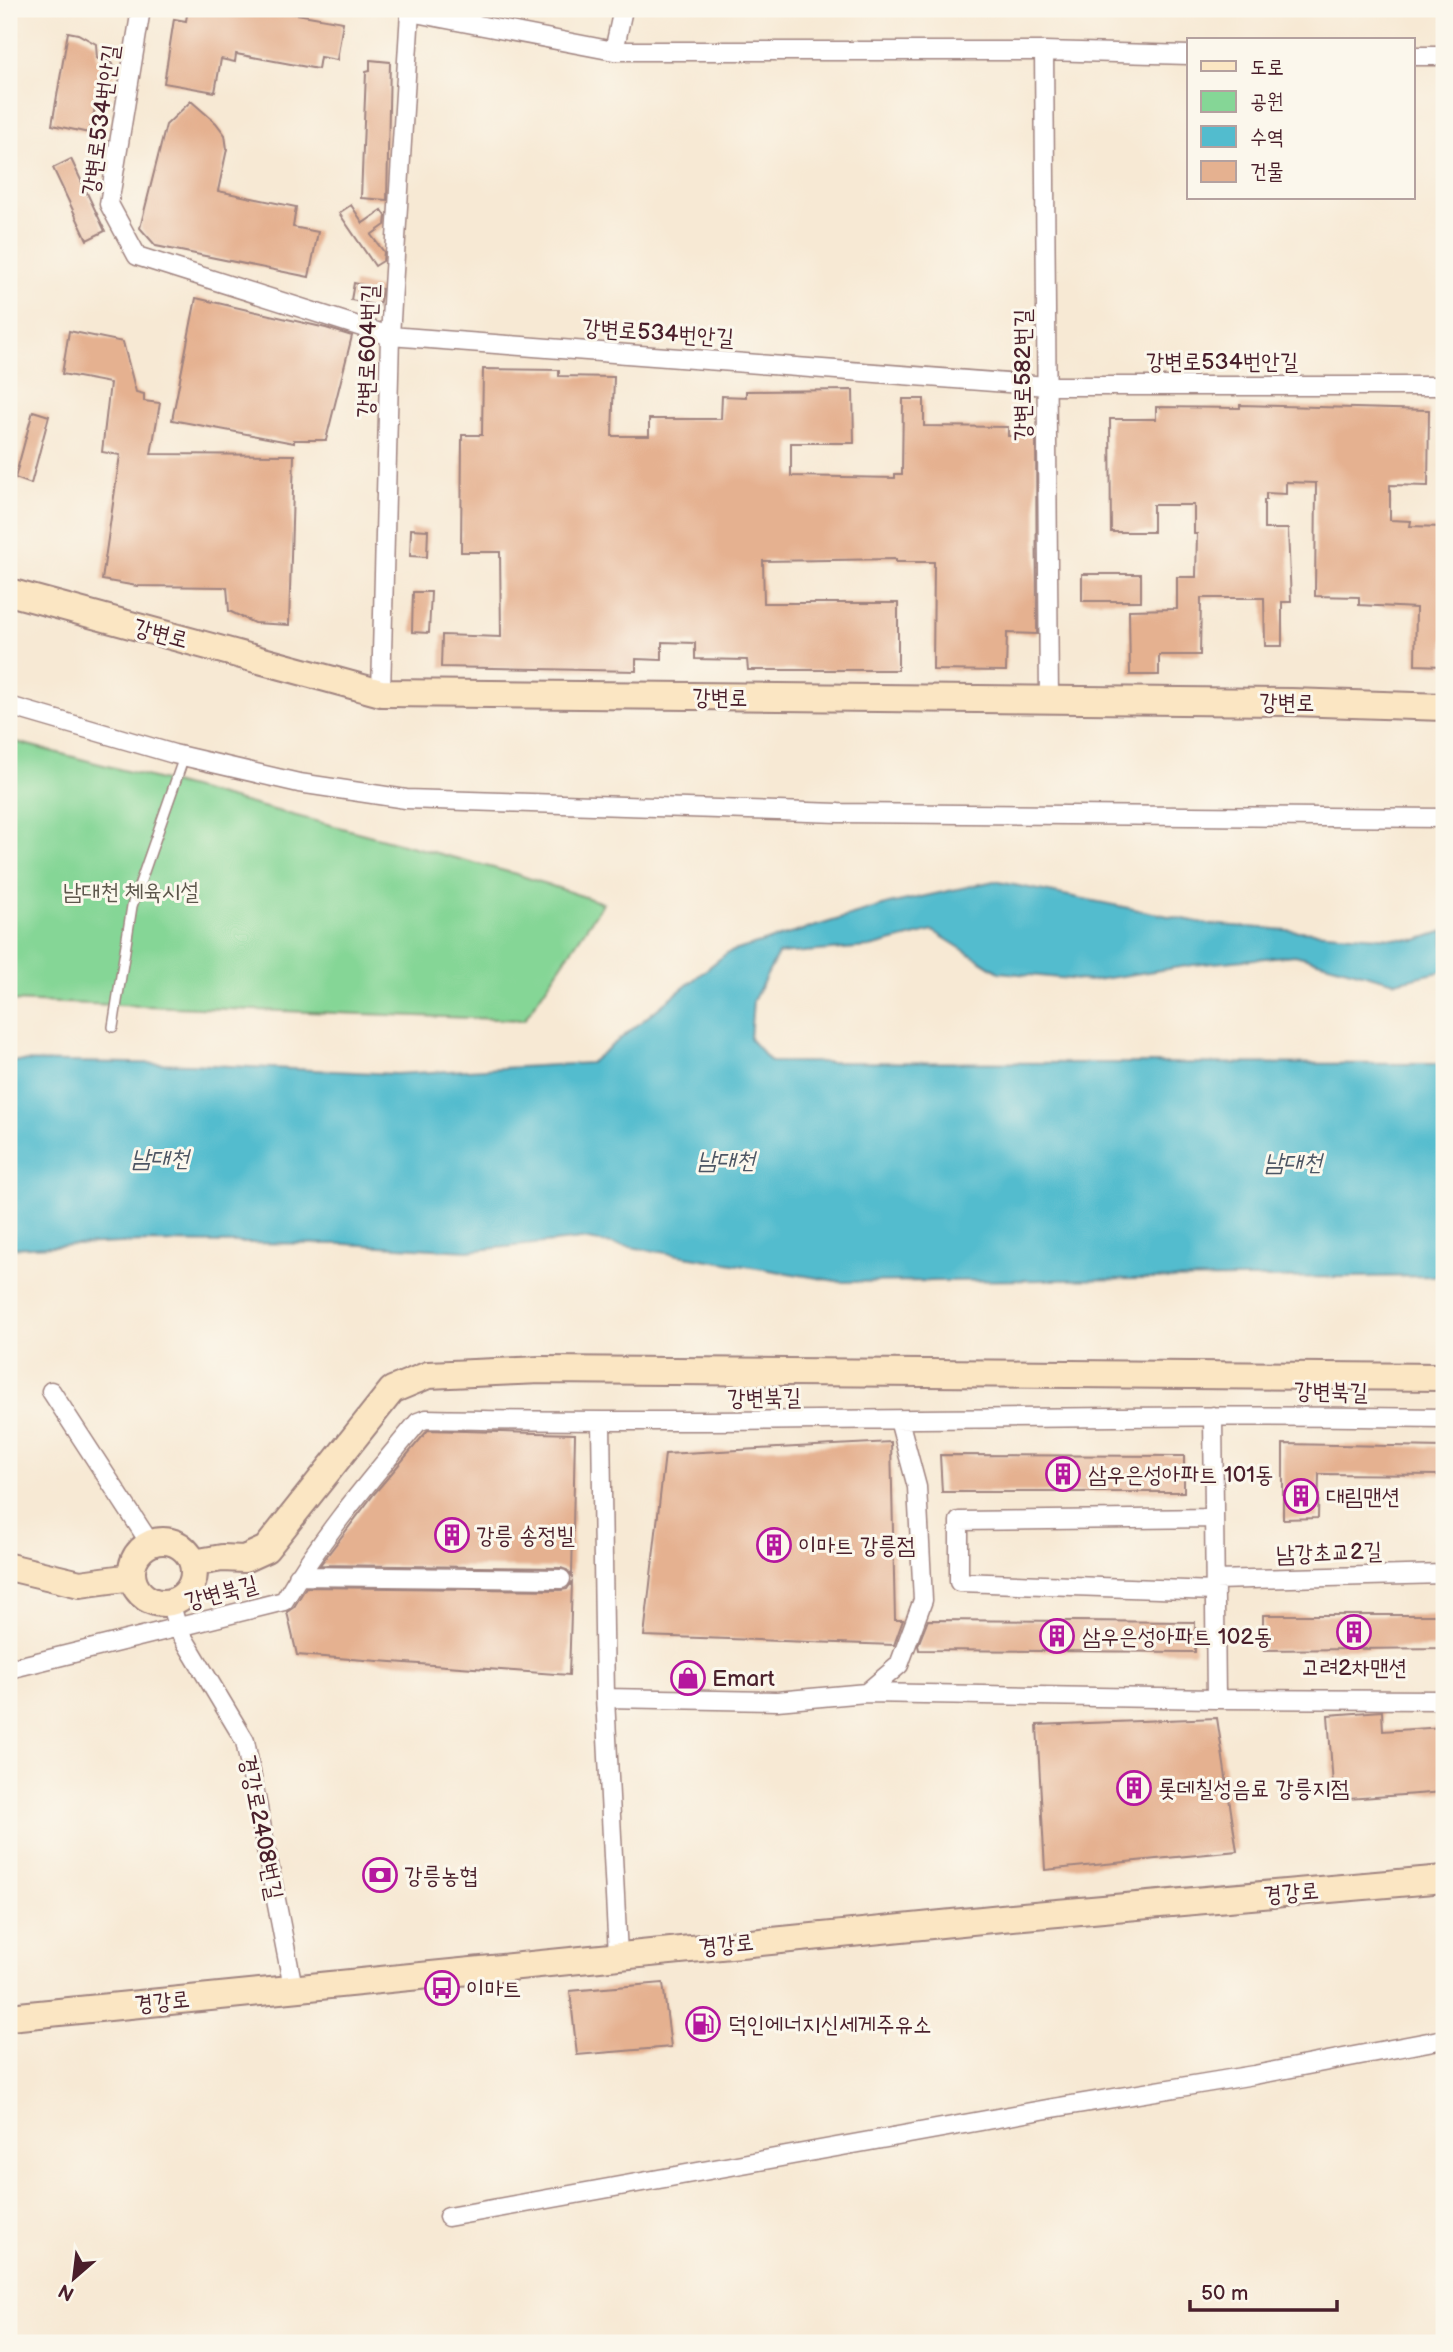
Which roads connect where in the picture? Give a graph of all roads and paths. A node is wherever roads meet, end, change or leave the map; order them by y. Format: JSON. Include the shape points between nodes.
{"nodes":[{"id":1,"x":141,"y":9,"type":"edge"},
{"id":2,"x":622,"y":9,"type":"edge"},
{"id":3,"x":410,"y":10,"type":"edge"},
{"id":4,"x":614,"y":51,"type":"junction"},
{"id":5,"x":1044,"y":51,"type":"junction"},
{"id":6,"x":1187,"y":55,"type":"edge"},
{"id":7,"x":1414,"y":56,"type":"edge"},
{"id":8,"x":1444,"y":56,"type":"edge"},
{"id":9,"x":390,"y":336,"type":"junction"},
{"id":10,"x":1047,"y":386,"type":"junction"},
{"id":11,"x":1444,"y":386,"type":"edge"},
{"id":12,"x":9,"y":592,"type":"edge"},
{"id":13,"x":381,"y":693,"type":"junction"},
{"id":14,"x":1049,"y":700,"type":"junction"},
{"id":15,"x":9,"y":706,"type":"edge"},
{"id":16,"x":1444,"y":707,"type":"edge"},
{"id":17,"x":184,"y":757,"type":"junction"},
{"id":18,"x":1444,"y":818,"type":"edge"},
{"id":19,"x":113,"y":1027,"type":"dead end"},
{"id":20,"x":1444,"y":1377,"type":"edge"},
{"id":21,"x":51,"y":1391,"type":"dead end"},
{"id":22,"x":1213,"y":1416,"type":"junction"},
{"id":23,"x":1444,"y":1418,"type":"edge"},
{"id":24,"x":899,"y":1420,"type":"junction"},
{"id":25,"x":601,"y":1423,"type":"junction"},
{"id":26,"x":1214,"y":1518,"type":"junction"},
{"id":27,"x":150,"y":1543,"type":"junction"},
{"id":28,"x":193,"y":1563,"type":"junction"},
{"id":29,"x":9,"y":1567,"type":"edge"},
{"id":30,"x":1444,"y":1574,"type":"edge"},
{"id":31,"x":298,"y":1576,"type":"junction"},
{"id":32,"x":132,"y":1577,"type":"junction"},
{"id":33,"x":561,"y":1579,"type":"dead end"},
{"id":34,"x":1215,"y":1585,"type":"junction"},
{"id":35,"x":170,"y":1602,"type":"junction"},
{"id":36,"x":178,"y":1629,"type":"junction"},
{"id":37,"x":9,"y":1670,"type":"edge"},
{"id":38,"x":866,"y":1693,"type":"junction"},
{"id":39,"x":605,"y":1698,"type":"junction"},
{"id":40,"x":1216,"y":1699,"type":"junction"},
{"id":41,"x":1444,"y":1700,"type":"edge"},
{"id":42,"x":1444,"y":1879,"type":"edge"},
{"id":43,"x":618,"y":1955,"type":"junction"},
{"id":44,"x":293,"y":1987,"type":"junction"},
{"id":45,"x":9,"y":2017,"type":"edge"},
{"id":46,"x":1444,"y":2039,"type":"edge"},
{"id":47,"x":448,"y":2217,"type":"dead end"}],
"edges":[{"from":1,"to":9,"type":"street","name":"강변로534번안길","via":[[109,204],[137,256]]},
{"from":2,"to":4,"type":"street"},
{"from":3,"to":4,"type":"street"},
{"from":3,"to":9,"type":"street","name":"강변로604번길"},
{"from":4,"to":5,"type":"street"},
{"from":5,"to":6,"type":"street"},
{"from":5,"to":10,"type":"street","name":"강변로582번길"},
{"from":7,"to":8,"type":"street"},
{"from":9,"to":10,"type":"street","name":"강변로534번안길"},
{"from":9,"to":13,"type":"street","name":"강변로604번길"},
{"from":10,"to":11,"type":"street","name":"강변로534번안길"},
{"from":10,"to":14,"type":"street","name":"강변로582번길"},
{"from":12,"to":13,"type":"street","name":"강변로"},
{"from":13,"to":14,"type":"street","name":"강변로"},
{"from":14,"to":16,"type":"street","name":"강변로"},
{"from":15,"to":17,"type":"street"},
{"from":17,"to":18,"type":"street","via":[[299,783],[406,799],[839,813]]},
{"from":17,"to":19,"type":"lane","via":[[132,906]]},
{"from":20,"to":28,"type":"street","via":[[541,1370],[428,1375],[393,1390],[266,1549],[244,1559]]},
{"from":21,"to":27,"type":"street"},
{"from":22,"to":23,"type":"street","name":"강변북길"},
{"from":22,"to":24,"type":"street","name":"강변북길"},
{"from":22,"to":26,"type":"street"},
{"from":24,"to":25,"type":"street","name":"강변북길"},
{"from":24,"to":38,"type":"street","via":[[917,1487],[923,1600],[900,1665]]},
{"from":25,"to":31,"type":"street","name":"강변북길","via":[[418,1422]]},
{"from":25,"to":39,"type":"street"},
{"from":26,"to":34,"type":"street"},
{"from":26,"to":34,"type":"street","name":"남강초교2길","via":[[959,1521],[958,1582]]},
{"from":27,"to":28,"type":"street","via":[[160,1540],[181,1545]]},
{"from":27,"to":32,"type":"street","via":[[135,1558]]},
{"from":28,"to":35,"type":"street","via":[[192,1584]]},
{"from":29,"to":32,"type":"street","via":[[80,1584]]},
{"from":30,"to":34,"type":"street","name":"남강초교2길"},
{"from":31,"to":33,"type":"street"},
{"from":31,"to":36,"type":"street","name":"강변북길","via":[[284,1601]]},
{"from":32,"to":35,"type":"street","via":[[142,1595]]},
{"from":34,"to":40,"type":"street"},
{"from":35,"to":36,"type":"street","name":"경강로2408번길"},
{"from":36,"to":37,"type":"street","name":"강변북길"},
{"from":36,"to":44,"type":"street","name":"경강로2408번길","via":[[245,1741]]},
{"from":38,"to":39,"type":"street","via":[[777,1701]]},
{"from":38,"to":40,"type":"street"},
{"from":39,"to":43,"type":"street"},
{"from":40,"to":41,"type":"street"},
{"from":42,"to":43,"type":"street","name":"경강로"},
{"from":43,"to":44,"type":"street","name":"경강로"},
{"from":44,"to":45,"type":"street","name":"경강로"},
{"from":46,"to":47,"type":"street"}]}
